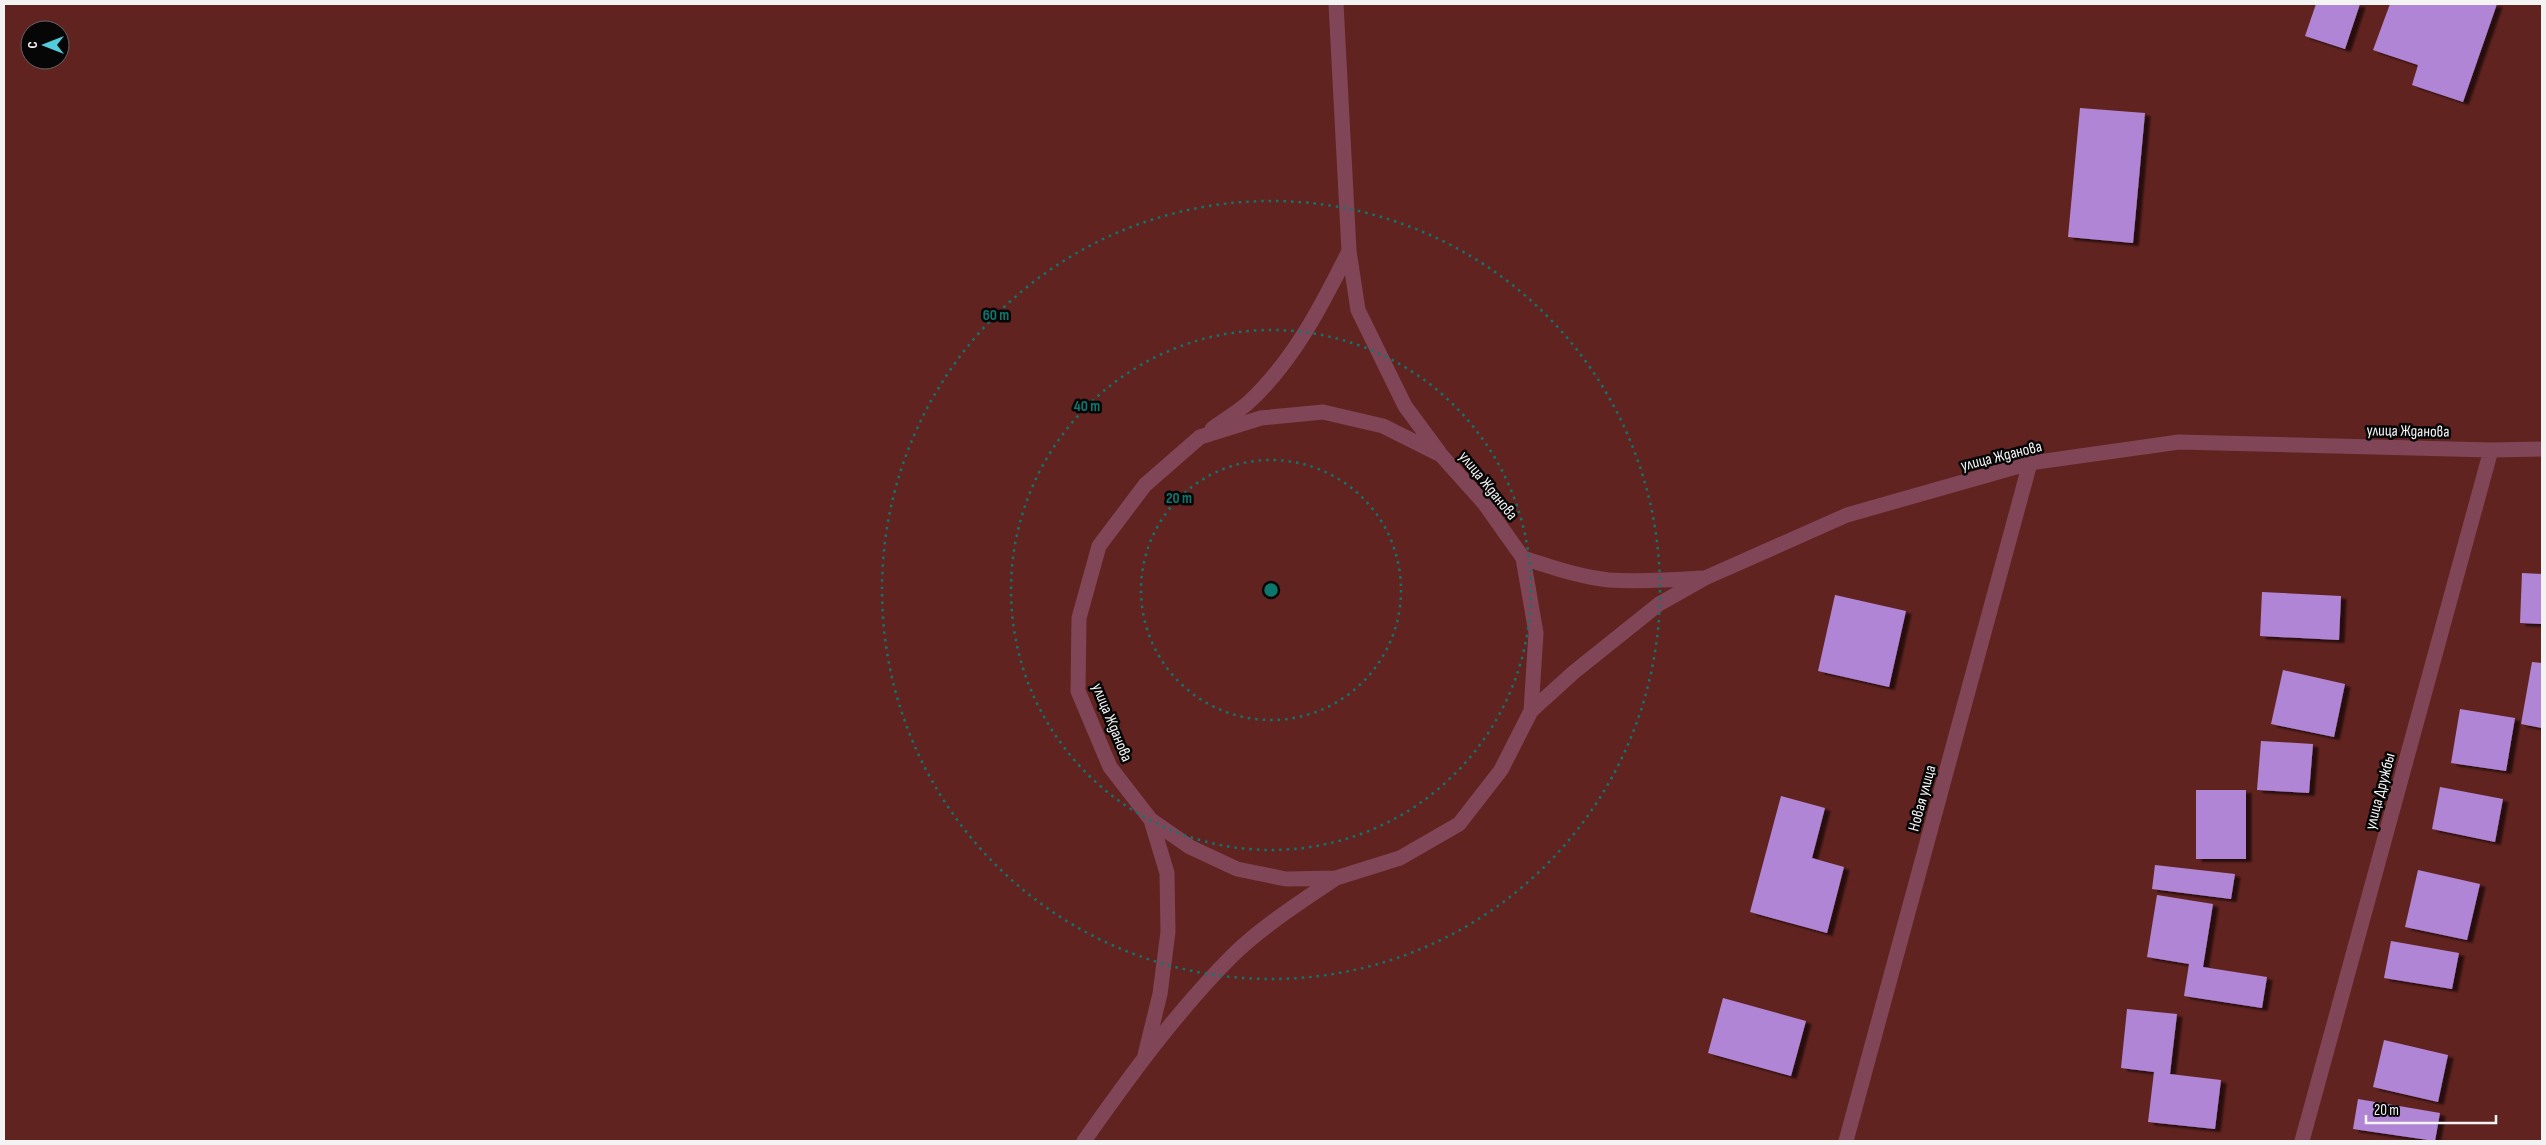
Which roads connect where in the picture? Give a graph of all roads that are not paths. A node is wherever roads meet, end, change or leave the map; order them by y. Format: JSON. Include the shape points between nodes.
{"nodes":[{"id":1,"x":1336,"y":4,"type":"edge"},
{"id":2,"x":1349,"y":251,"type":"junction"},
{"id":3,"x":1200,"y":437,"type":"junction"},
{"id":4,"x":2542,"y":449,"type":"edge"},
{"id":5,"x":2491,"y":450,"type":"junction"},
{"id":6,"x":1441,"y":455,"type":"junction"},
{"id":7,"x":2030,"y":463,"type":"junction"},
{"id":8,"x":1523,"y":558,"type":"junction"},
{"id":9,"x":1706,"y":578,"type":"junction"},
{"id":10,"x":1531,"y":711,"type":"junction"},
{"id":11,"x":1151,"y":820,"type":"junction"},
{"id":12,"x":1336,"y":878,"type":"junction"},
{"id":13,"x":1145,"y":1055,"type":"junction"},
{"id":14,"x":1084,"y":1141,"type":"edge"},
{"id":15,"x":1846,"y":1141,"type":"edge"},
{"id":16,"x":2302,"y":1141,"type":"edge"}],
"edges":[{"from":1,"to":2,"type":"street"},
{"from":2,"to":3,"type":"street","via":[[1320,309],[1290,356],[1249,402]]},
{"from":2,"to":6,"type":"street","via":[[1358,310],[1405,406]]},
{"from":3,"to":6,"type":"street","name":"улица Жданова","via":[[1261,418],[1323,412],[1383,426]]},
{"from":3,"to":11,"type":"street","name":"улица Жданова","via":[[1145,485],[1100,546],[1079,618],[1078,691],[1110,767]]},
{"from":4,"to":5,"type":"street","name":"улица Жданова"},
{"from":5,"to":7,"type":"street","name":"улица Жданова","via":[[2179,442]]},
{"from":5,"to":16,"type":"street","name":"улица Дружбы"},
{"from":6,"to":8,"type":"street","name":"улица Жданова","via":[[1484,503]]},
{"from":7,"to":9,"type":"street","name":"улица Жданова","via":[[1847,515]]},
{"from":7,"to":15,"type":"street","name":"Новая улица"},
{"from":8,"to":9,"type":"street","via":[[1566,572],[1607,580]]},
{"from":8,"to":10,"type":"street","name":"улица Жданова","via":[[1536,633]]},
{"from":9,"to":10,"type":"street","name":"улица Жданова","via":[[1659,604]]},
{"from":10,"to":12,"type":"street","name":"улица Жданова","via":[[1501,770],[1459,824],[1400,858]]},
{"from":11,"to":12,"type":"street","name":"улица Жданова","via":[[1190,847],[1237,869],[1286,879]]},
{"from":11,"to":13,"type":"street","via":[[1167,873],[1168,932],[1160,994]]},
{"from":12,"to":13,"type":"street","name":"улица Жданова","via":[[1283,913],[1234,954]]},
{"from":13,"to":14,"type":"street","name":"улица Жданова"}]}
